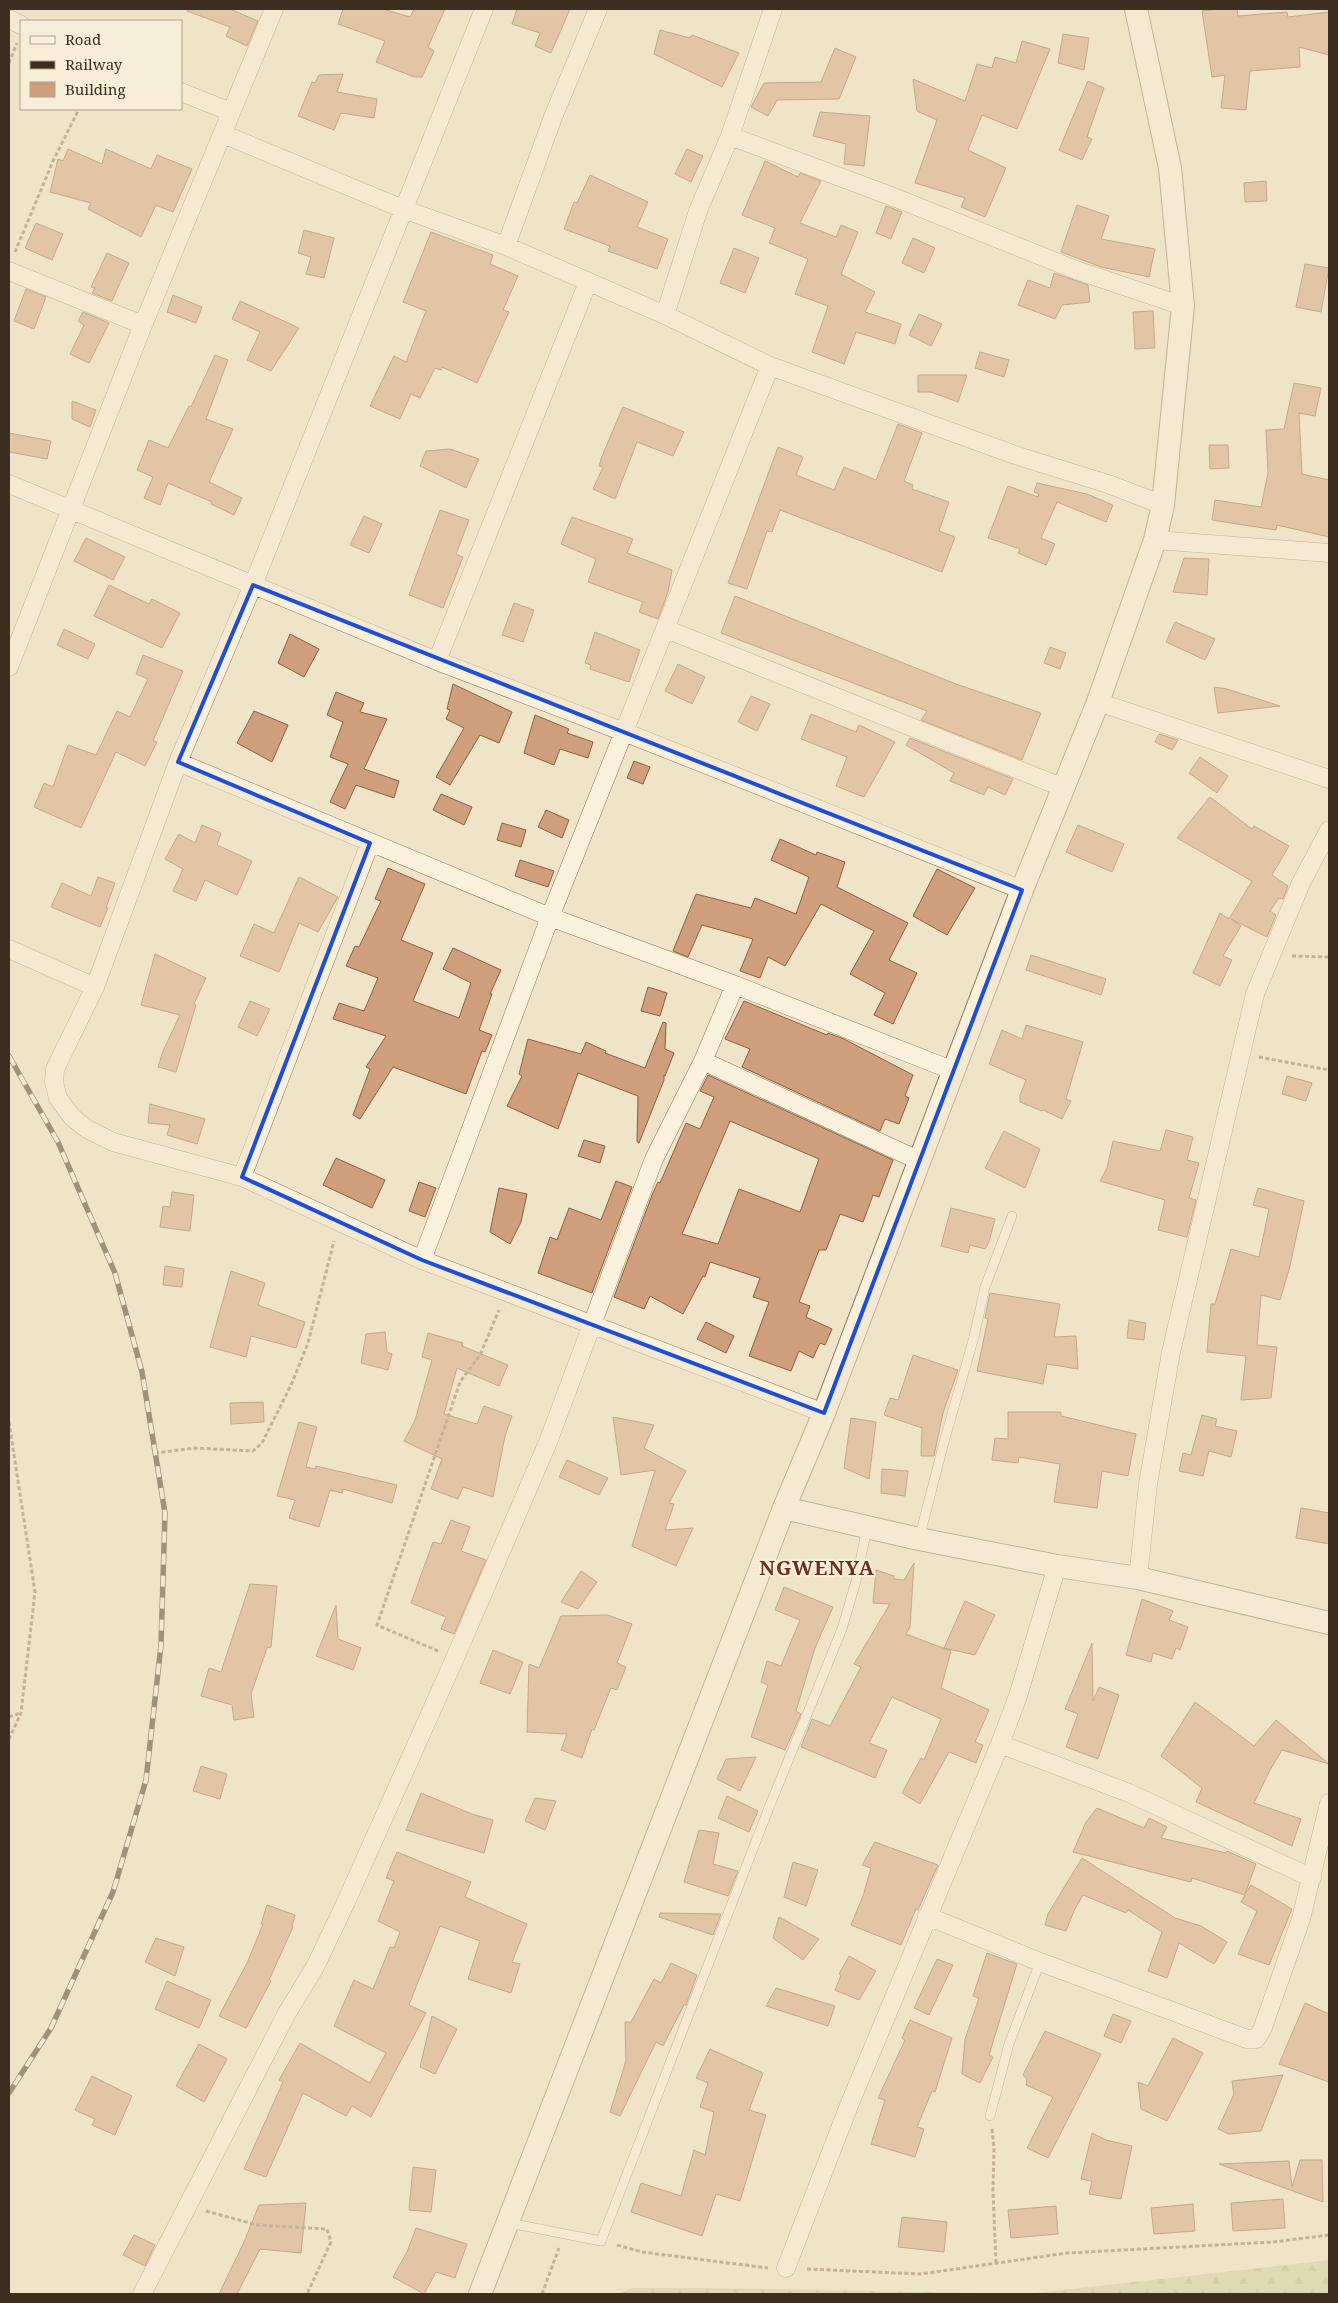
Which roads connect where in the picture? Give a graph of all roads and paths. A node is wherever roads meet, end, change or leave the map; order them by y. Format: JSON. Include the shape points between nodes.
{"nodes":[{"id":1,"x":274,"y":9,"type":"edge"},
{"id":2,"x":484,"y":9,"type":"edge"},
{"id":3,"x":598,"y":9,"type":"edge"},
{"id":4,"x":773,"y":9,"type":"edge"},
{"id":5,"x":1136,"y":9,"type":"edge"},
{"id":6,"x":9,"y":19,"type":"edge"},
{"id":7,"x":20,"y":33,"type":"edge"},
{"id":8,"x":9,"y":63,"type":"edge"},
{"id":9,"x":182,"y":92,"type":"edge"},
{"id":10,"x":78,"y":110,"type":"edge"},
{"id":11,"x":231,"y":112,"type":"junction"},
{"id":12,"x":223,"y":134,"type":"junction"},
{"id":13,"x":730,"y":136,"type":"junction"},
{"id":14,"x":403,"y":209,"type":"junction"},
{"id":15,"x":506,"y":246,"type":"junction"},
{"id":16,"x":11,"y":265,"type":"edge"},
{"id":17,"x":588,"y":282,"type":"junction"},
{"id":18,"x":1183,"y":306,"type":"junction"},
{"id":19,"x":665,"y":314,"type":"junction"},
{"id":20,"x":143,"y":325,"type":"junction"},
{"id":21,"x":770,"y":366,"type":"junction"},
{"id":22,"x":9,"y":484,"type":"edge"},
{"id":23,"x":1164,"y":505,"type":"junction"},
{"id":24,"x":69,"y":509,"type":"junction"},
{"id":25,"x":1155,"y":540,"type":"junction"},
{"id":26,"x":1329,"y":553,"type":"edge"},
{"id":27,"x":253,"y":585,"type":"junction"},
{"id":28,"x":666,"y":628,"type":"junction"},
{"id":29,"x":437,"y":661,"type":"junction"},
{"id":30,"x":9,"y":667,"type":"edge"},
{"id":31,"x":1098,"y":702,"type":"junction"},
{"id":32,"x":624,"y":732,"type":"junction"},
{"id":33,"x":178,"y":762,"type":"junction"},
{"id":34,"x":1329,"y":779,"type":"edge"},
{"id":35,"x":1064,"y":788,"type":"junction"},
{"id":36,"x":1329,"y":830,"type":"edge"},
{"id":37,"x":370,"y":843,"type":"junction"},
{"id":38,"x":1022,"y":890,"type":"junction"},
{"id":39,"x":550,"y":917,"type":"junction"},
{"id":40,"x":9,"y":949,"type":"edge"},
{"id":41,"x":1270,"y":956,"type":"junction"},
{"id":42,"x":1329,"y":957,"type":"edge"},
{"id":43,"x":735,"y":985,"type":"junction"},
{"id":44,"x":95,"y":986,"type":"junction"},
{"id":45,"x":1240,"y":1055,"type":"junction"},
{"id":46,"x":703,"y":1061,"type":"junction"},
{"id":47,"x":1329,"y":1070,"type":"edge"},
{"id":48,"x":954,"y":1071,"type":"junction"},
{"id":49,"x":920,"y":1160,"type":"junction"},
{"id":50,"x":242,"y":1177,"type":"junction"},
{"id":51,"x":1012,"y":1216,"type":"dead end"},
{"id":52,"x":339,"y":1221,"type":"junction"},
{"id":53,"x":422,"y":1260,"type":"junction"},
{"id":54,"x":506,"y":1290,"type":"junction"},
{"id":55,"x":593,"y":1326,"type":"junction"},
{"id":56,"x":824,"y":1413,"type":"junction"},
{"id":57,"x":9,"y":1422,"type":"edge"},
{"id":58,"x":155,"y":1452,"type":"dead end"},
{"id":59,"x":784,"y":1508,"type":"junction"},
{"id":60,"x":867,"y":1528,"type":"junction"},
{"id":61,"x":919,"y":1539,"type":"junction"},
{"id":62,"x":1057,"y":1566,"type":"junction"},
{"id":63,"x":1138,"y":1578,"type":"junction"},
{"id":64,"x":1329,"y":1623,"type":"edge"},
{"id":65,"x":455,"y":1658,"type":"junction"},
{"id":66,"x":21,"y":1713,"type":"junction"},
{"id":67,"x":9,"y":1717,"type":"edge"},
{"id":68,"x":9,"y":1739,"type":"edge"},
{"id":69,"x":1000,"y":1744,"type":"junction"},
{"id":70,"x":1329,"y":1803,"type":"edge"},
{"id":71,"x":1312,"y":1878,"type":"junction"},
{"id":72,"x":927,"y":1916,"type":"junction"},
{"id":73,"x":1040,"y":1962,"type":"junction"},
{"id":74,"x":990,"y":2116,"type":"joint"},
{"id":75,"x":188,"y":2206,"type":"junction"},
{"id":76,"x":509,"y":2223,"type":"junction"},
{"id":77,"x":565,"y":2234,"type":"junction"},
{"id":78,"x":1329,"y":2235,"type":"edge"},
{"id":79,"x":600,"y":2241,"type":"junction"},
{"id":80,"x":996,"y":2263,"type":"junction"},
{"id":81,"x":786,"y":2268,"type":"junction"},
{"id":82,"x":142,"y":2294,"type":"edge"},
{"id":83,"x":307,"y":2294,"type":"edge"},
{"id":84,"x":480,"y":2294,"type":"edge"},
{"id":85,"x":542,"y":2294,"type":"edge"}],
"edges":[{"from":1,"to":11,"type":"street"},
{"from":2,"to":14,"type":"street"},
{"from":3,"to":15,"type":"street","via":[[553,117]]},
{"from":4,"to":13,"type":"street"},
{"from":5,"to":18,"type":"street","via":[[1170,168]]},
{"from":6,"to":7,"type":"street"},
{"from":7,"to":8,"type":"path"},
{"from":9,"to":11,"type":"street"},
{"from":10,"to":16,"type":"path","via":[[53,161]]},
{"from":11,"to":12,"type":"street"},
{"from":12,"to":14,"type":"street"},
{"from":12,"to":20,"type":"street"},
{"from":13,"to":18,"type":"street","via":[[1076,270]]},
{"from":13,"to":19,"type":"street","via":[[698,211]]},
{"from":14,"to":15,"type":"street"},
{"from":14,"to":27,"type":"street"},
{"from":15,"to":17,"type":"street"},
{"from":16,"to":20,"type":"street"},
{"from":17,"to":19,"type":"street"},
{"from":17,"to":29,"type":"street"},
{"from":18,"to":23,"type":"street"},
{"from":19,"to":21,"type":"street"},
{"from":20,"to":24,"type":"street"},
{"from":21,"to":23,"type":"street"},
{"from":21,"to":28,"type":"street"},
{"from":22,"to":24,"type":"street"},
{"from":23,"to":25,"type":"street"},
{"from":24,"to":27,"type":"street"},
{"from":24,"to":30,"type":"street"},
{"from":25,"to":26,"type":"street"},
{"from":25,"to":31,"type":"street"},
{"from":27,"to":29,"type":"street"},
{"from":27,"to":33,"type":"street"},
{"from":28,"to":32,"type":"street"},
{"from":28,"to":35,"type":"street"},
{"from":29,"to":32,"type":"street"},
{"from":31,"to":34,"type":"street"},
{"from":31,"to":35,"type":"street"},
{"from":32,"to":38,"type":"street"},
{"from":32,"to":39,"type":"street"},
{"from":33,"to":37,"type":"street"},
{"from":33,"to":44,"type":"street"},
{"from":35,"to":38,"type":"street"},
{"from":36,"to":41,"type":"street","via":[[1301,883]]},
{"from":37,"to":39,"type":"street"},
{"from":37,"to":50,"type":"street"},
{"from":38,"to":48,"type":"street"},
{"from":39,"to":43,"type":"street"},
{"from":39,"to":53,"type":"street"},
{"from":40,"to":44,"type":"street"},
{"from":41,"to":42,"type":"path"},
{"from":41,"to":45,"type":"street","via":[[1255,994]]},
{"from":43,"to":46,"type":"street"},
{"from":43,"to":48,"type":"street"},
{"from":44,"to":50,"type":"street","via":[[56,1069],[54,1082],[58,1098],[72,1117],[113,1142]]},
{"from":45,"to":47,"type":"path"},
{"from":45,"to":63,"type":"street","via":[[1171,1352],[1148,1484]]},
{"from":46,"to":49,"type":"street"},
{"from":46,"to":55,"type":"street","via":[[654,1160]]},
{"from":48,"to":49,"type":"street"},
{"from":49,"to":56,"type":"street"},
{"from":50,"to":52,"type":"street"},
{"from":51,"to":61,"type":"lane","via":[[985,1287]]},
{"from":52,"to":53,"type":"street"},
{"from":52,"to":58,"type":"path","via":[[308,1343],[262,1444],[253,1451],[194,1448]]},
{"from":53,"to":54,"type":"street"},
{"from":54,"to":55,"type":"street"},
{"from":54,"to":65,"type":"path","via":[[480,1355],[460,1382],[377,1625]]},
{"from":55,"to":56,"type":"street"},
{"from":55,"to":65,"type":"street","via":[[548,1442]]},
{"from":56,"to":59,"type":"street"},
{"from":57,"to":66,"type":"path","via":[[35,1592]]},
{"from":59,"to":60,"type":"street"},
{"from":59,"to":76,"type":"street"},
{"from":60,"to":61,"type":"street"},
{"from":60,"to":79,"type":"lane","via":[[842,1629]]},
{"from":61,"to":62,"type":"street"},
{"from":62,"to":63,"type":"street"},
{"from":62,"to":69,"type":"street","via":[[1018,1696]]},
{"from":63,"to":64,"type":"street"},
{"from":65,"to":75,"type":"street","via":[[315,1966],[287,2013]]},
{"from":66,"to":67,"type":"path"},
{"from":66,"to":68,"type":"path"},
{"from":69,"to":71,"type":"street","via":[[1129,1793]]},
{"from":69,"to":72,"type":"street"},
{"from":70,"to":71,"type":"street"},
{"from":71,"to":73,"type":"street","via":[[1301,1918],[1256,2039],[1247,2039]]},
{"from":72,"to":73,"type":"street"},
{"from":72,"to":81,"type":"street"},
{"from":73,"to":74,"type":"lane","via":[[1009,2044]]},
{"from":74,"to":80,"type":"path","via":[[994,2149],[992,2190]]},
{"from":75,"to":82,"type":"street"},
{"from":75,"to":83,"type":"path","via":[[256,2224],[327,2229],[330,2242]]},
{"from":76,"to":77,"type":"lane"},
{"from":76,"to":84,"type":"street"},
{"from":77,"to":79,"type":"lane"},
{"from":77,"to":85,"type":"path"},
{"from":78,"to":80,"type":"path","via":[[1273,2242],[1067,2253]]},
{"from":79,"to":81,"type":"path","via":[[642,2252]]},
{"from":80,"to":81,"type":"path","via":[[921,2274]]}]}
